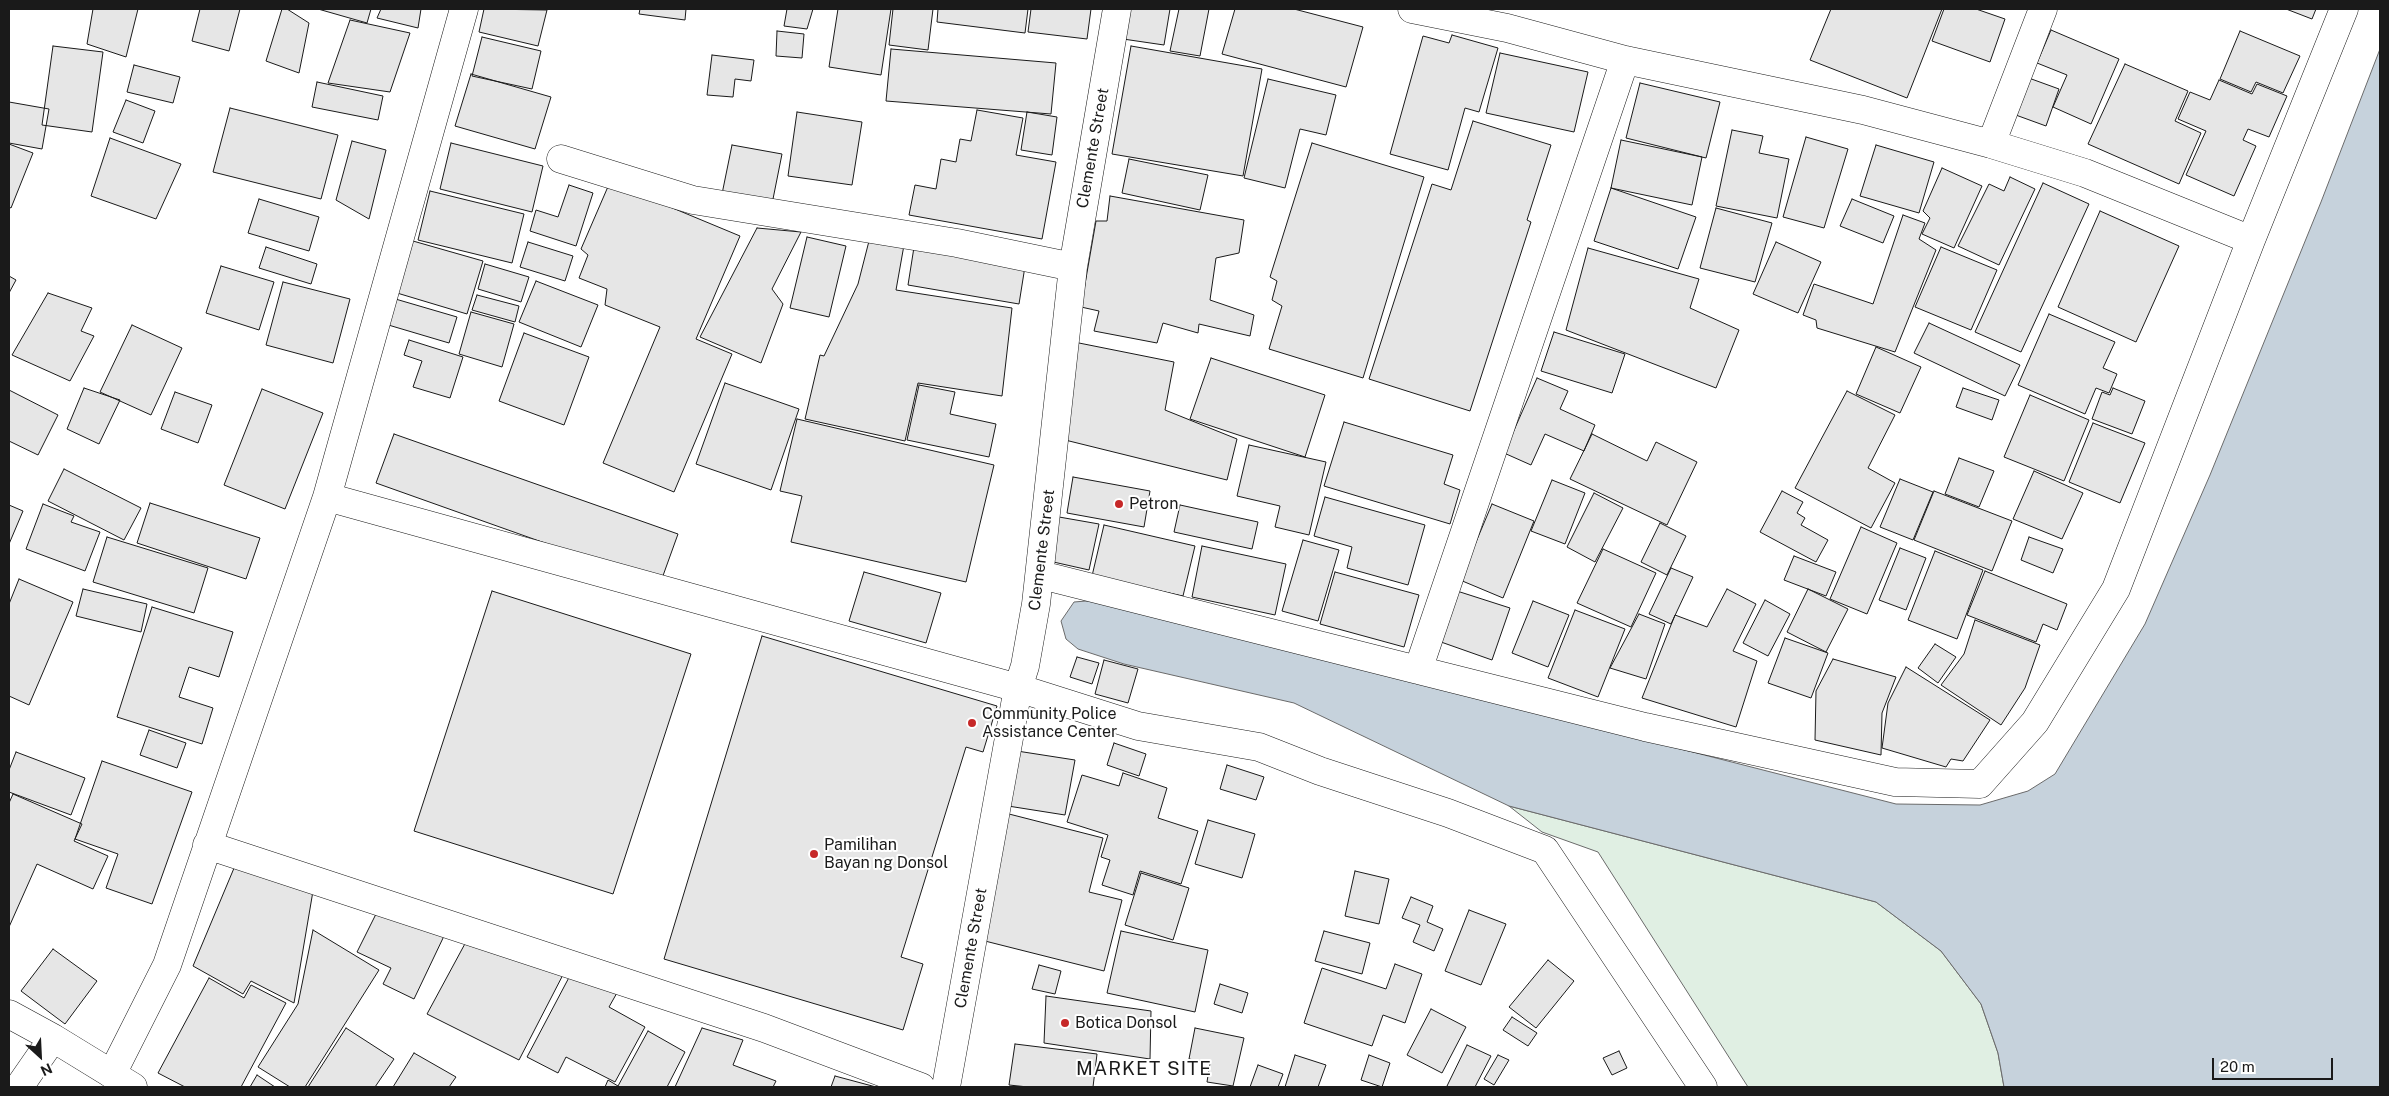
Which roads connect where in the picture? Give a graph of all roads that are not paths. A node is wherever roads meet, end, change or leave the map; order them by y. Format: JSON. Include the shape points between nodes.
{"nodes":[{"id":1,"x":464,"y":9,"type":"edge"},
{"id":2,"x":1117,"y":9,"type":"edge"},
{"id":3,"x":1412,"y":9,"type":"edge"},
{"id":4,"x":2043,"y":9,"type":"edge"},
{"id":5,"x":2344,"y":9,"type":"edge"},
{"id":6,"x":1625,"y":60,"type":"junction"},
{"id":7,"x":1991,"y":144,"type":"junction"},
{"id":8,"x":561,"y":159,"type":"dead end"},
{"id":9,"x":2251,"y":240,"type":"junction"},
{"id":10,"x":1073,"y":267,"type":"junction"},
{"id":11,"x":327,"y":497,"type":"junction"},
{"id":12,"x":1041,"y":575,"type":"junction"},
{"id":13,"x":1418,"y":670,"type":"junction"},
{"id":14,"x":1022,"y":677,"type":"junction"},
{"id":15,"x":207,"y":845,"type":"junction"},
{"id":16,"x":9,"y":1014,"type":"edge"},
{"id":17,"x":53,"y":1038,"type":"junction"},
{"id":18,"x":123,"y":1081,"type":"edge"},
{"id":19,"x":19,"y":1087,"type":"edge"},
{"id":20,"x":921,"y":1087,"type":"edge"},
{"id":21,"x":946,"y":1087,"type":"edge"},
{"id":22,"x":1704,"y":1087,"type":"edge"}],
"edges":[{"from":1,"to":11,"type":"street"},
{"from":2,"to":10,"type":"street","name":"Clemente Street"},
{"from":3,"to":6,"type":"street","via":[[1506,28]]},
{"from":4,"to":7,"type":"street"},
{"from":5,"to":9,"type":"street"},
{"from":6,"to":7,"type":"street","via":[[1863,110]]},
{"from":6,"to":13,"type":"street"},
{"from":7,"to":9,"type":"street","via":[[2085,174]]},
{"from":8,"to":10,"type":"street","via":[[693,200],[957,243]]},
{"from":9,"to":13,"type":"street","via":[[2116,589],[2036,722],[1980,784],[1895,782],[1645,727]]},
{"from":10,"to":12,"type":"street","name":"Clemente Street"},
{"from":11,"to":14,"type":"street"},
{"from":11,"to":15,"type":"street"},
{"from":12,"to":13,"type":"street"},
{"from":12,"to":14,"type":"street","name":"Clemente Street"},
{"from":14,"to":21,"type":"street","name":"Clemente Street"},
{"from":14,"to":22,"type":"street","via":[[1138,726],[1259,747],[1545,850]]},
{"from":15,"to":18,"type":"street","via":[[167,965]]},
{"from":15,"to":20,"type":"street","via":[[764,1028]]},
{"from":16,"to":17,"type":"street"},
{"from":17,"to":18,"type":"street"},
{"from":17,"to":19,"type":"street"}]}
